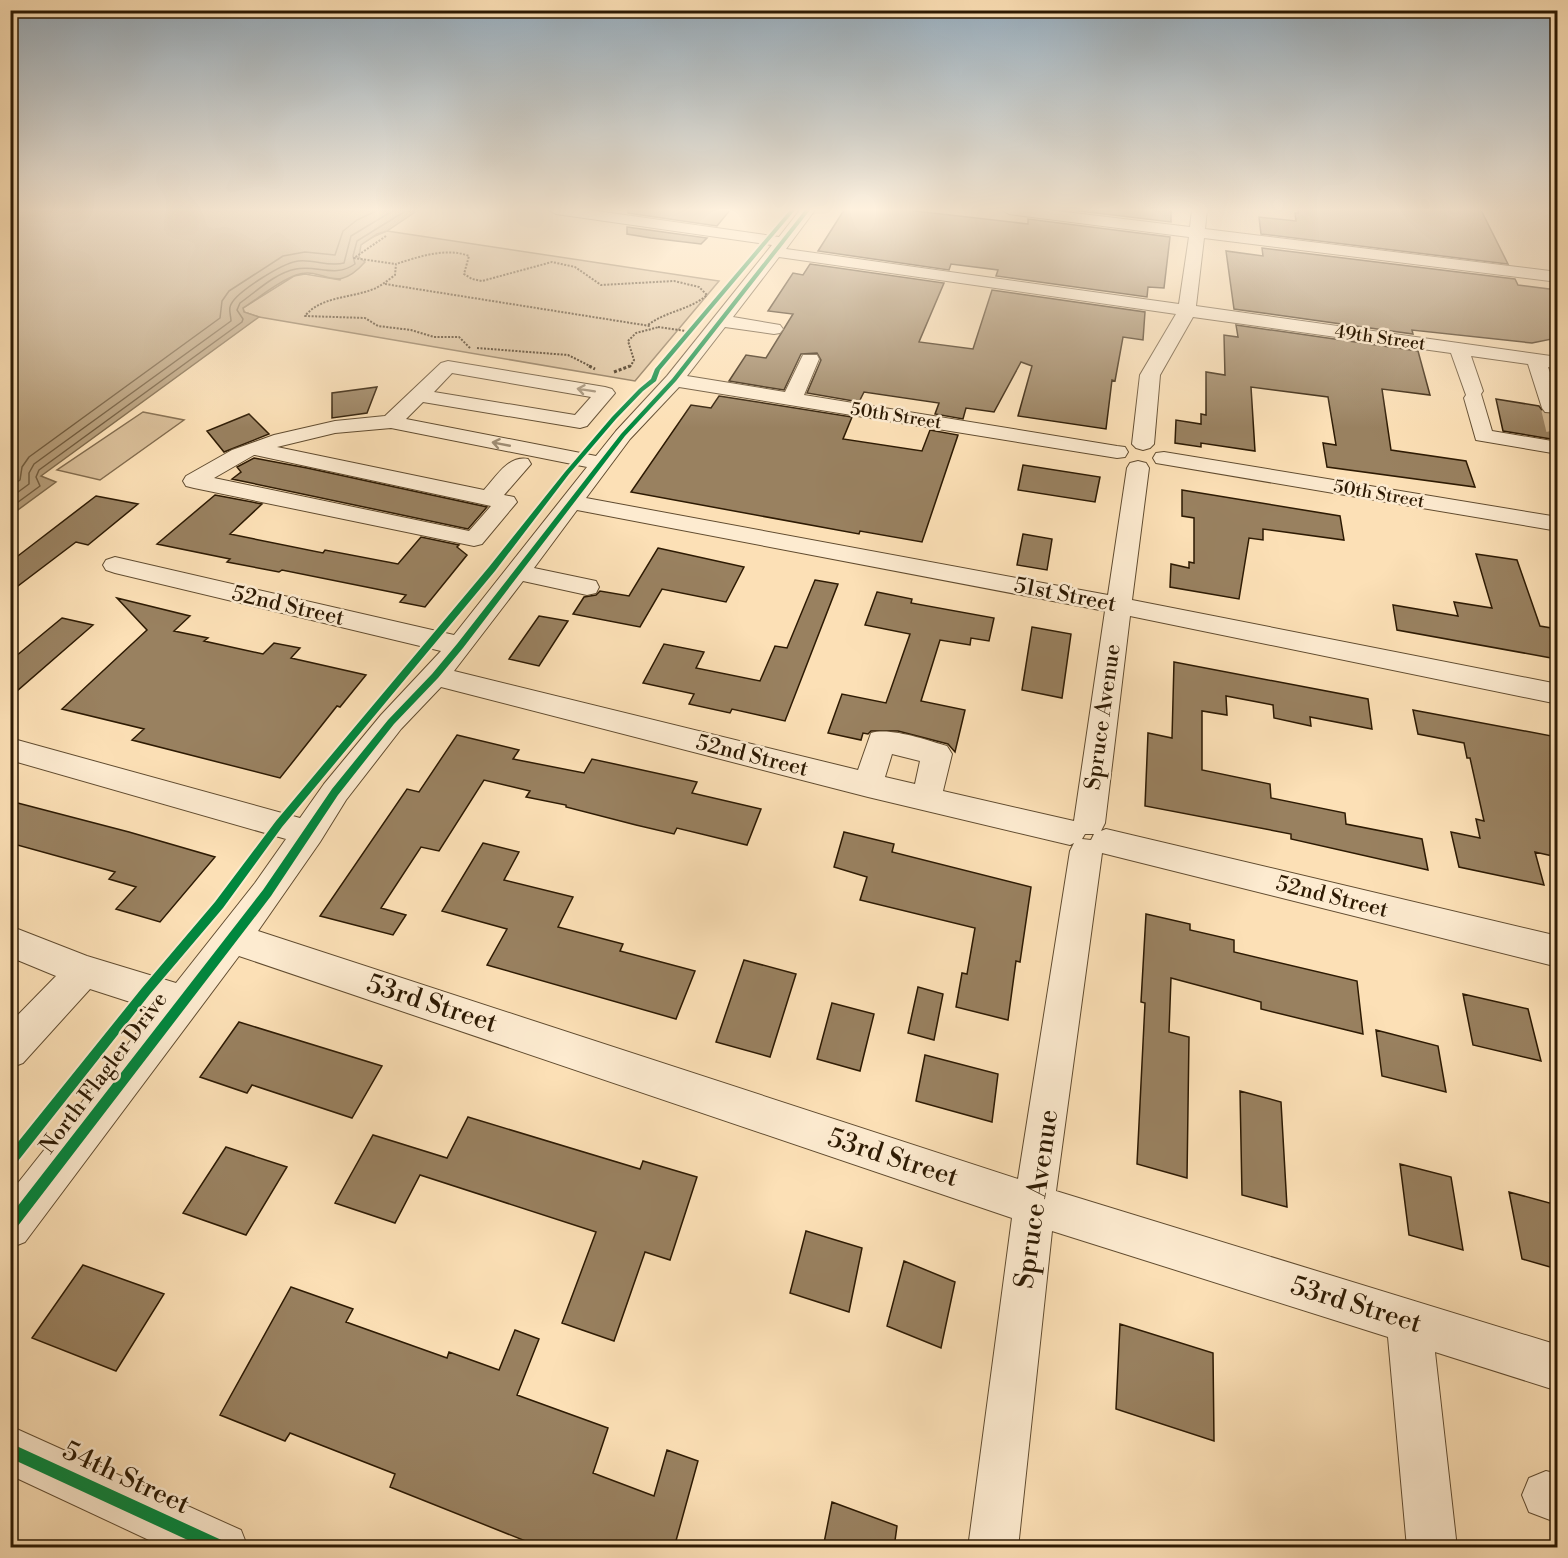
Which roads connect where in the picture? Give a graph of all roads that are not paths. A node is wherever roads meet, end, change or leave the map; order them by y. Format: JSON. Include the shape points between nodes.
{"nodes":[{"id":1,"x":740,"y":283,"type":"edge"},
{"id":2,"x":1045,"y":283,"type":"edge"},
{"id":3,"x":1191,"y":283,"type":"edge"},
{"id":4,"x":1187,"y":311,"type":"junction"},
{"id":5,"x":707,"y":316,"type":"junction"},
{"id":6,"x":774,"y":329,"type":"dead end"},
{"id":7,"x":1460,"y":349,"type":"junction"},
{"id":8,"x":810,"y":359,"type":"dead end"},
{"id":9,"x":1536,"y":360,"type":"junction"},
{"id":10,"x":1557,"y":363,"type":"edge"},
{"id":11,"x":674,"y":380,"type":"junction"},
{"id":12,"x":419,"y":395,"type":"junction"},
{"id":13,"x":792,"y":399,"type":"junction"},
{"id":14,"x":1552,"y":408,"type":"dead end"},
{"id":15,"x":560,"y":419,"type":"junction"},
{"id":16,"x":391,"y":422,"type":"junction"},
{"id":17,"x":334,"y":427,"type":"junction"},
{"id":18,"x":255,"y":448,"type":"junction"},
{"id":19,"x":1557,"y":448,"type":"edge"},
{"id":20,"x":1133,"y":455,"type":"junction"},
{"id":21,"x":526,"y":457,"type":"junction"},
{"id":22,"x":595,"y":470,"type":"junction"},
{"id":23,"x":489,"y":498,"type":"junction"},
{"id":24,"x":572,"y":502,"type":"junction"},
{"id":25,"x":1557,"y":524,"type":"edge"},
{"id":26,"x":115,"y":565,"type":"dead end"},
{"id":27,"x":518,"y":572,"type":"junction"},
{"id":28,"x":587,"y":587,"type":"dead end"},
{"id":29,"x":1118,"y":605,"type":"junction"},
{"id":30,"x":460,"y":646,"type":"junction"},
{"id":31,"x":435,"y":676,"type":"junction"},
{"id":32,"x":1557,"y":694,"type":"edge"},
{"id":33,"x":10,"y":749,"type":"edge"},
{"id":34,"x":868,"y":785,"type":"junction"},
{"id":35,"x":926,"y":799,"type":"junction"},
{"id":36,"x":309,"y":833,"type":"junction"},
{"id":37,"x":1088,"y":837,"type":"junction"},
{"id":38,"x":232,"y":938,"type":"junction"},
{"id":39,"x":10,"y":941,"type":"edge"},
{"id":40,"x":1557,"y":952,"type":"edge"},
{"id":41,"x":84,"y":971,"type":"junction"},
{"id":42,"x":183,"y":1002,"type":"junction"},
{"id":43,"x":10,"y":1050,"type":"edge"},
{"id":44,"x":1034,"y":1204,"type":"junction"},
{"id":45,"x":10,"y":1227,"type":"edge"},
{"id":46,"x":1408,"y":1322,"type":"junction"},
{"id":47,"x":1557,"y":1368,"type":"edge"},
{"id":48,"x":10,"y":1450,"type":"edge"},
{"id":49,"x":223,"y":1548,"type":"edge"},
{"id":50,"x":993,"y":1548,"type":"edge"},
{"id":51,"x":1432,"y":1548,"type":"edge"}],
"edges":[{"from":1,"to":5,"type":"street","name":"North Flagler Drive"},
{"from":2,"to":4,"type":"street","name":"49th Street"},
{"from":3,"to":4,"type":"street","name":"Spruce Avenue"},
{"from":4,"to":7,"type":"street","name":"49th Street"},
{"from":4,"to":20,"type":"street","name":"Spruce Avenue","via":[[1150,375]]},
{"from":5,"to":6,"type":"street"},
{"from":5,"to":11,"type":"street","name":"North Flagler Drive"},
{"from":7,"to":9,"type":"street","name":"49th Street"},
{"from":7,"to":19,"type":"street","via":[[1483,436]]},
{"from":8,"to":13,"type":"street"},
{"from":9,"to":10,"type":"street","name":"49th Street"},
{"from":9,"to":14,"type":"street"},
{"from":11,"to":13,"type":"street","name":"50th Street"},
{"from":11,"to":22,"type":"street","name":"North Flagler Drive"},
{"from":12,"to":15,"type":"street"},
{"from":15,"to":12,"type":"street","one_way":true,"via":[[580,422],[605,393],[448,367]]},
{"from":12,"to":16,"type":"street"},
{"from":13,"to":20,"type":"street","name":"50th Street"},
{"from":15,"to":21,"type":"street"},
{"from":16,"to":17,"type":"street"},
{"from":21,"to":16,"type":"street","one_way":true},
{"from":17,"to":18,"type":"street"},
{"from":17,"to":21,"type":"street"},
{"from":18,"to":23,"type":"street"},
{"from":18,"to":23,"type":"street","via":[[194,481],[474,539],[506,502]]},
{"from":20,"to":25,"type":"street","name":"50th Street","via":[[1158,467],[1164,458]]},
{"from":20,"to":29,"type":"street","name":"Spruce Avenue"},
{"from":21,"to":22,"type":"street"},
{"from":21,"to":23,"type":"street"},
{"from":22,"to":24,"type":"street","name":"North Flagler Drive"},
{"from":24,"to":27,"type":"street","name":"North Flagler Drive"},
{"from":24,"to":29,"type":"street","name":"51st Street"},
{"from":26,"to":30,"type":"street","name":"52nd Street"},
{"from":27,"to":28,"type":"street"},
{"from":27,"to":30,"type":"street","name":"North Flagler Drive"},
{"from":29,"to":32,"type":"street","name":"51st Street"},
{"from":29,"to":37,"type":"street","name":"Spruce Avenue"},
{"from":30,"to":31,"type":"street","name":"North Flagler Drive"},
{"from":31,"to":34,"type":"street","name":"52nd Street"},
{"from":31,"to":36,"type":"street","name":"North Flagler Drive","via":[[335,792]]},
{"from":33,"to":36,"type":"street"},
{"from":34,"to":35,"type":"street","name":"52nd Street"},
{"from":34,"to":35,"type":"street","via":[[882,741],[937,754]]},
{"from":35,"to":37,"type":"street","name":"52nd Street"},
{"from":36,"to":38,"type":"street","name":"North Flagler Drive"},
{"from":37,"to":40,"type":"street","name":"52nd Street"},
{"from":37,"to":44,"type":"street","name":"Spruce Avenue"},
{"from":38,"to":42,"type":"street","name":"North Flagler Drive"},
{"from":38,"to":44,"type":"street","name":"53rd Street"},
{"from":39,"to":41,"type":"street"},
{"from":41,"to":42,"type":"street"},
{"from":41,"to":43,"type":"street"},
{"from":42,"to":45,"type":"street","name":"North Flagler Drive"},
{"from":44,"to":46,"type":"street","name":"53rd Street"},
{"from":44,"to":50,"type":"street","name":"Spruce Avenue"},
{"from":46,"to":47,"type":"street","name":"53rd Street"},
{"from":46,"to":51,"type":"street"},
{"from":48,"to":49,"type":"street","name":"54th Street"}]}
